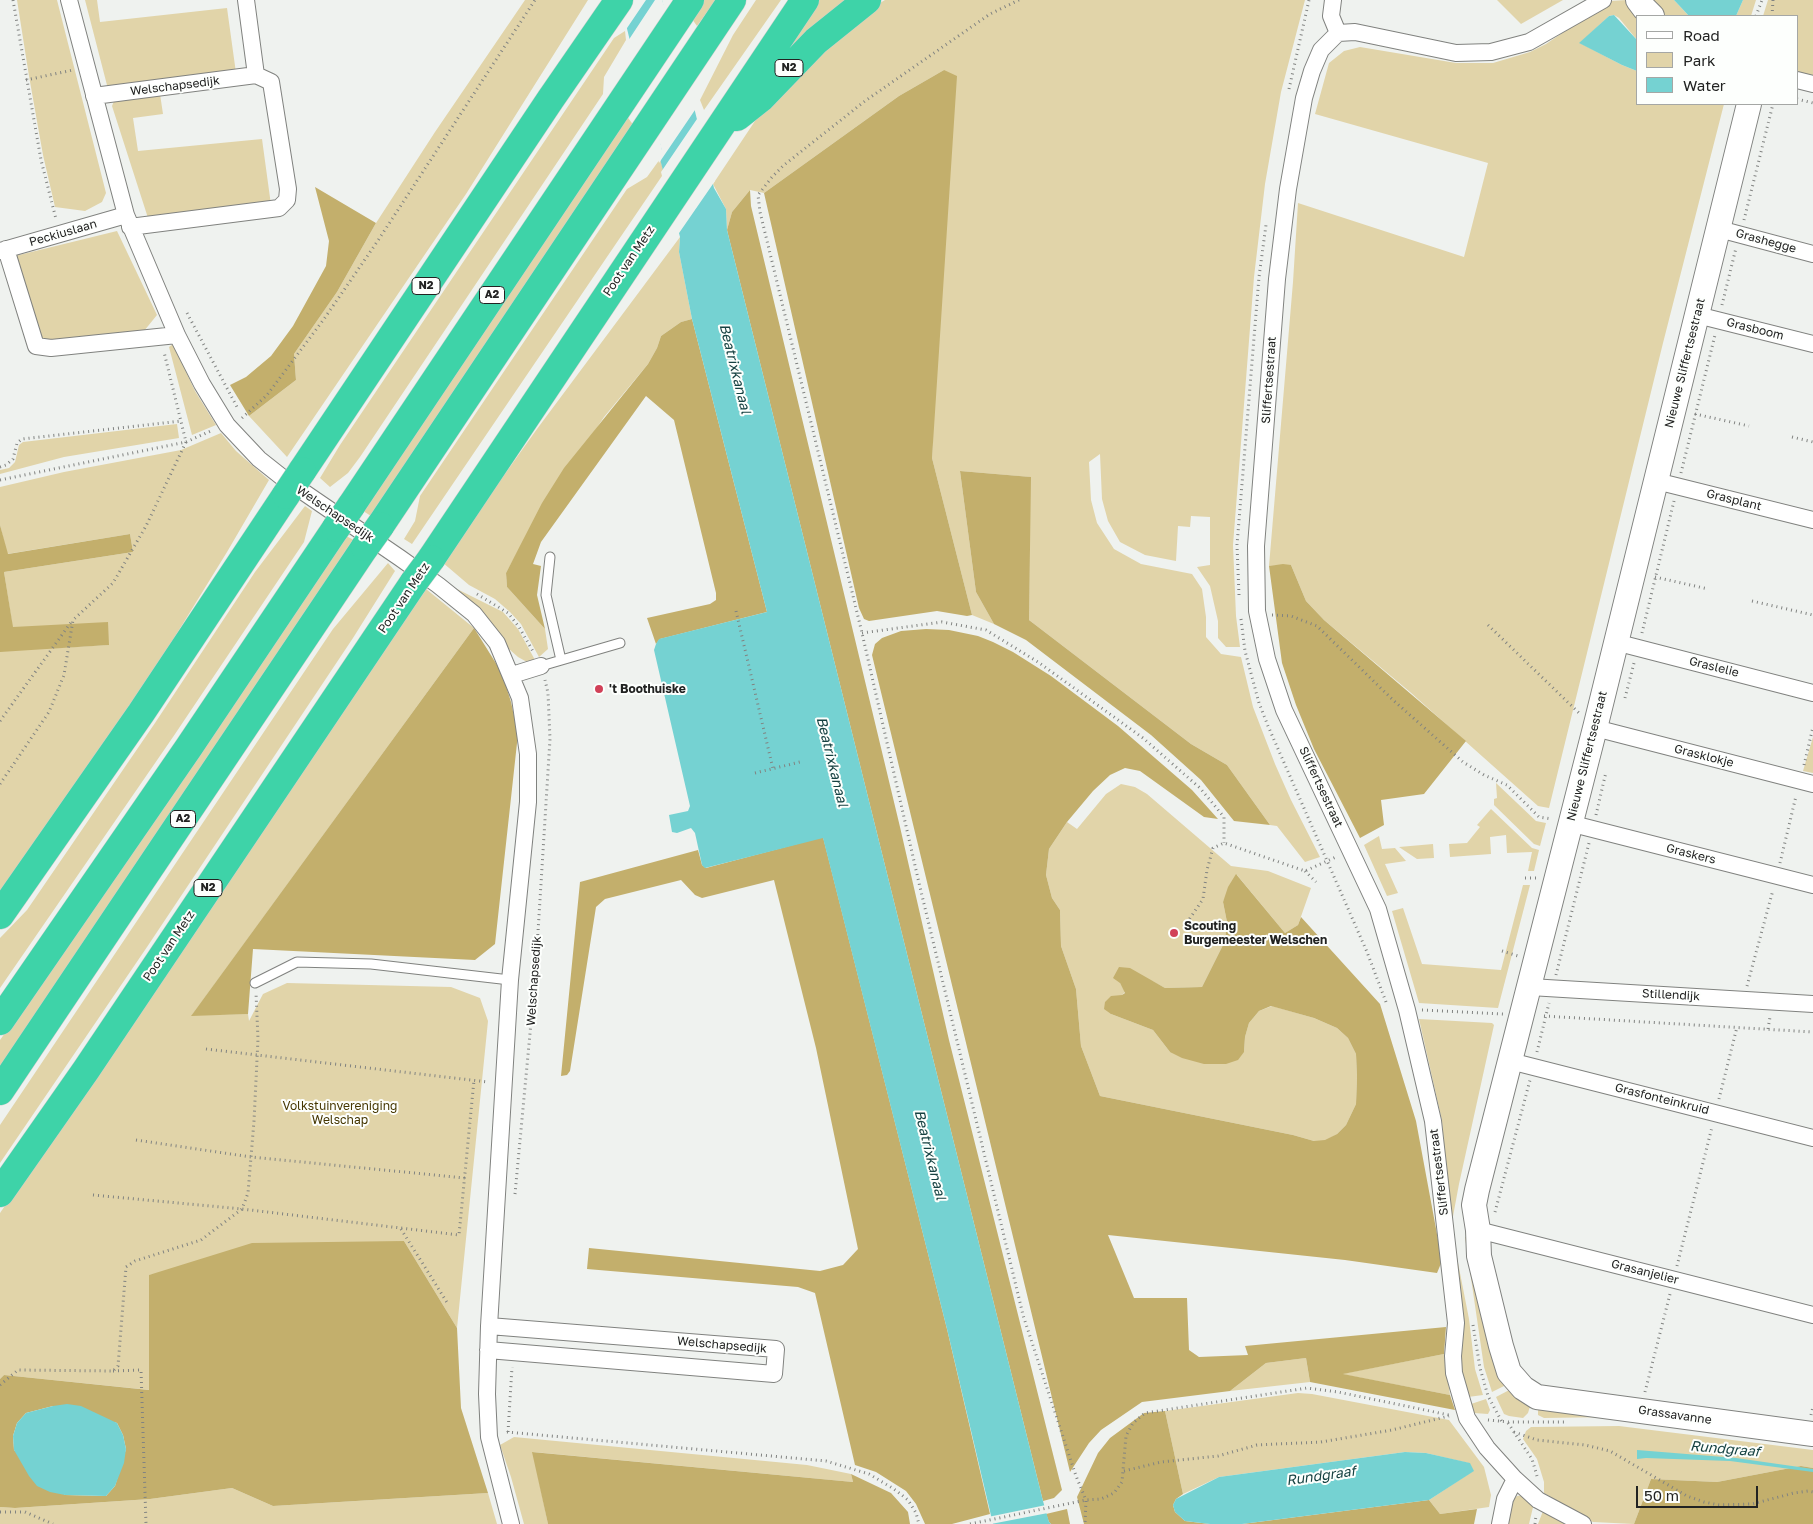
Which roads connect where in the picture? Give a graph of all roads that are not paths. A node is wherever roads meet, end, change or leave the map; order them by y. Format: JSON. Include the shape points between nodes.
{"nodes":[{"id":1,"x":69,"y":0,"type":"edge"},
{"id":2,"x":246,"y":0,"type":"edge"},
{"id":3,"x":732,"y":0,"type":"edge"},
{"id":4,"x":805,"y":0,"type":"edge"},
{"id":5,"x":867,"y":0,"type":"edge"},
{"id":6,"x":1333,"y":0,"type":"edge"},
{"id":7,"x":1582,"y":0,"type":"edge"},
{"id":8,"x":1603,"y":0,"type":"edge"},
{"id":9,"x":1638,"y":0,"type":"edge"},
{"id":10,"x":612,"y":2,"type":"edge"},
{"id":11,"x":684,"y":9,"type":"edge"},
{"id":12,"x":1651,"y":15,"type":"edge"},
{"id":13,"x":1562,"y":22,"type":"junction"},
{"id":14,"x":1338,"y":33,"type":"junction"},
{"id":15,"x":256,"y":75,"type":"junction"},
{"id":16,"x":1798,"y":80,"type":"edge"},
{"id":17,"x":1813,"y":84,"type":"edge"},
{"id":18,"x":94,"y":96,"type":"junction"},
{"id":19,"x":1749,"y":105,"type":"edge"},
{"id":20,"x":711,"y":139,"type":"junction"},
{"id":21,"x":128,"y":221,"type":"junction"},
{"id":22,"x":1729,"y":232,"type":"junction"},
{"id":23,"x":3,"y":250,"type":"edge"},
{"id":24,"x":1813,"y":254,"type":"edge"},
{"id":25,"x":1707,"y":318,"type":"junction"},
{"id":26,"x":177,"y":335,"type":"junction"},
{"id":27,"x":1813,"y":344,"type":"edge"},
{"id":28,"x":1667,"y":483,"type":"junction"},
{"id":29,"x":1813,"y":520,"type":"edge"},
{"id":30,"x":550,"y":557,"type":"dead end"},
{"id":31,"x":1615,"y":642,"type":"junction"},
{"id":32,"x":620,"y":644,"type":"dead end"},
{"id":33,"x":562,"y":660,"type":"junction"},
{"id":34,"x":541,"y":666,"type":"joint"},
{"id":35,"x":512,"y":675,"type":"junction"},
{"id":36,"x":1813,"y":693,"type":"edge"},
{"id":37,"x":1597,"y":725,"type":"junction"},
{"id":38,"x":1813,"y":784,"type":"edge"},
{"id":39,"x":1569,"y":823,"type":"junction"},
{"id":40,"x":1813,"y":885,"type":"edge"},
{"id":41,"x":0,"y":915,"type":"edge"},
{"id":42,"x":510,"y":980,"type":"junction"},
{"id":43,"x":255,"y":983,"type":"road end"},
{"id":44,"x":1541,"y":987,"type":"junction"},
{"id":45,"x":1813,"y":1004,"type":"edge"},
{"id":46,"x":0,"y":1021,"type":"edge"},
{"id":47,"x":1510,"y":1061,"type":"junction"},
{"id":48,"x":0,"y":1091,"type":"edge"},
{"id":49,"x":1813,"y":1138,"type":"edge"},
{"id":50,"x":0,"y":1193,"type":"edge"},
{"id":51,"x":1484,"y":1232,"type":"junction"},
{"id":52,"x":1813,"y":1314,"type":"edge"},
{"id":53,"x":489,"y":1326,"type":"junction"},
{"id":54,"x":488,"y":1350,"type":"junction"},
{"id":55,"x":1537,"y":1398,"type":"joint"},
{"id":56,"x":1813,"y":1434,"type":"edge"},
{"id":57,"x":1515,"y":1479,"type":"junction"},
{"id":58,"x":511,"y":1524,"type":"edge"},
{"id":59,"x":1500,"y":1524,"type":"edge"},
{"id":60,"x":1583,"y":1524,"type":"edge"}],
"edges":[{"from":1,"to":18,"type":"street","name":"Welschapsedijk"},
{"from":2,"to":15,"type":"street"},
{"from":3,"to":48,"type":"highway","number":"A2"},
{"from":4,"to":20,"type":"highway","name":"Poot van Metz","number":"N2"},
{"from":5,"to":20,"type":"highway","number":"N2","via":[[833,25],[761,98]]},
{"from":6,"to":14,"type":"street","via":[[1331,16]]},
{"from":7,"to":13,"type":"street"},
{"from":8,"to":13,"type":"street"},
{"from":9,"to":12,"type":"street"},
{"from":10,"to":41,"type":"highway","number":"N2","bridge":true,"via":[[142,713]]},
{"from":11,"to":46,"type":"highway","number":"A2","via":[[190,747]]},
{"from":13,"to":14,"type":"street","via":[[1529,42],[1491,52],[1456,53],[1355,32]]},
{"from":14,"to":57,"type":"street","name":"Sliffertsestraat","via":[[1321,50],[1310,79],[1288,189],[1277,279],[1256,546],[1258,611],[1268,659],[1284,710],[1378,909],[1407,1010],[1433,1121],[1456,1323],[1454,1373],[1467,1418],[1487,1448]]},
{"from":15,"to":18,"type":"street","name":"Welschapsedijk"},
{"from":15,"to":21,"type":"street","via":[[271,82],[287,200],[279,208]]},
{"from":16,"to":17,"type":"street"},
{"from":18,"to":21,"type":"street","name":"Welschapsedijk"},
{"from":19,"to":22,"type":"street","name":"Nieuwe Sliffertsestraat"},
{"from":20,"to":50,"type":"highway","name":"Poot van Metz","number":"N2","bridge":true,"via":[[431,559]]},
{"from":21,"to":23,"type":"street","name":"Peckiuslaan","via":[[60,234]]},
{"from":21,"to":26,"type":"street","name":"Welschapsedijk"},
{"from":22,"to":24,"type":"street","name":"Grashegge"},
{"from":22,"to":25,"type":"street","name":"Nieuwe Sliffertsestraat"},
{"from":23,"to":26,"type":"street","via":[[36,346],[51,348]]},
{"from":25,"to":27,"type":"street","name":"Grasboom"},
{"from":25,"to":28,"type":"street","name":"Nieuwe Sliffertsestraat"},
{"from":26,"to":35,"type":"street","name":"Welschapsedijk","via":[[227,424],[259,459],[474,614],[497,643]]},
{"from":28,"to":29,"type":"street","name":"Grasplant"},
{"from":28,"to":31,"type":"street","name":"Nieuwe Sliffertsestraat"},
{"from":30,"to":33,"type":"lane","via":[[546,595]]},
{"from":31,"to":36,"type":"street","name":"Graslelie"},
{"from":31,"to":37,"type":"street","name":"Nieuwe Sliffertsestraat"},
{"from":32,"to":33,"type":"lane"},
{"from":33,"to":34,"type":"lane"},
{"from":34,"to":35,"type":"street"},
{"from":35,"to":42,"type":"street","name":"Welschapsedijk","via":[[525,726],[528,802]]},
{"from":37,"to":38,"type":"street","name":"Grasklokje"},
{"from":37,"to":39,"type":"street","name":"Nieuwe Sliffertsestraat"},
{"from":39,"to":40,"type":"street","name":"Graskers"},
{"from":39,"to":44,"type":"street","name":"Nieuwe Sliffertsestraat"},
{"from":42,"to":43,"type":"lane","name":"Welschapsedijk","via":[[371,964],[297,962]]},
{"from":42,"to":53,"type":"street","name":"Welschapsedijk"},
{"from":44,"to":45,"type":"street","name":"Stillendijk"},
{"from":44,"to":47,"type":"street","name":"Nieuwe Sliffertsestraat","via":[[1534,1016]]},
{"from":47,"to":49,"type":"street","name":"Grasfonteinkruid"},
{"from":47,"to":51,"type":"street","name":"Nieuwe Sliffertsestraat","via":[[1474,1205]]},
{"from":51,"to":52,"type":"street","name":"Grasanjelier"},
{"from":51,"to":55,"type":"street","name":"Nieuwe Sliffertsestraat","via":[[1479,1256],[1509,1372]]},
{"from":53,"to":54,"type":"street","name":"Welschapsedijk"},
{"from":53,"to":54,"type":"street","name":"Welschapsedijk","via":[[776,1349],[774,1374]]},
{"from":54,"to":58,"type":"street","name":"Welschapsedijk","via":[[489,1437]]},
{"from":55,"to":56,"type":"street","name":"Grassavanne"},
{"from":57,"to":59,"type":"street","via":[[1505,1499]]},
{"from":57,"to":60,"type":"street","name":"Sliffertsestraat","via":[[1538,1500]]}]}
